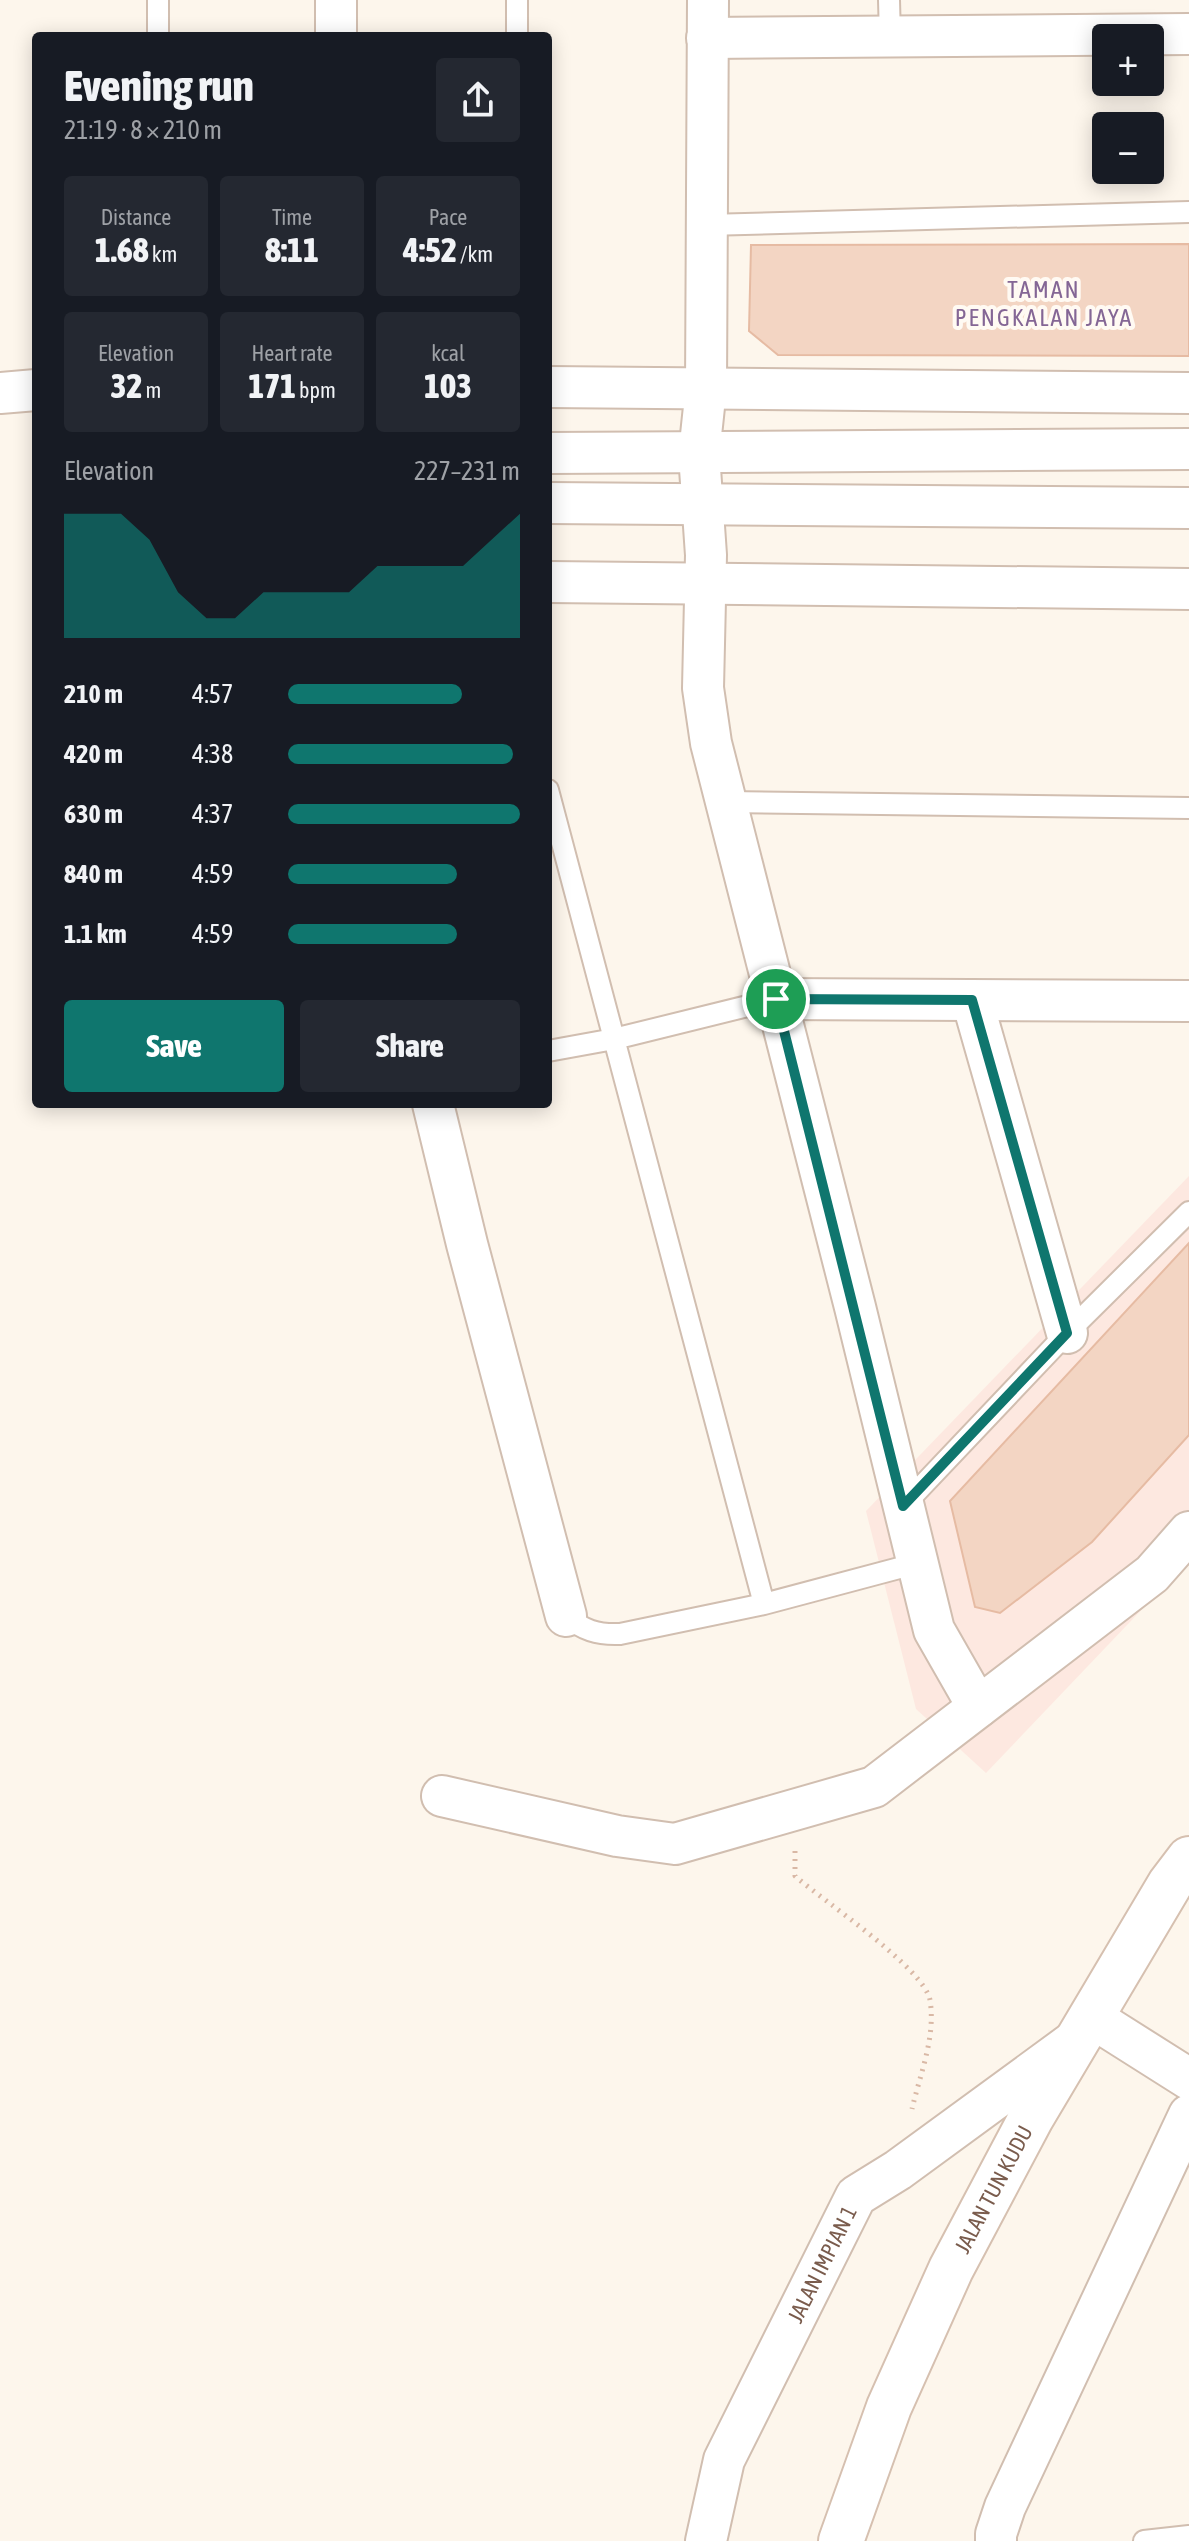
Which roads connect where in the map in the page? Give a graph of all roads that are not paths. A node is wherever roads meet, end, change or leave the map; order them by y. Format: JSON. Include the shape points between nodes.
{"nodes":[{"id":1,"x":158,"y":0,"type":"edge"},
{"id":2,"x":336,"y":0,"type":"edge"},
{"id":3,"x":517,"y":0,"type":"edge"},
{"id":4,"x":890,"y":18,"type":"edge"},
{"id":5,"x":1056,"y":18,"type":"edge"},
{"id":6,"x":708,"y":19,"type":"edge"},
{"id":7,"x":158,"y":32,"type":"edge"},
{"id":8,"x":336,"y":32,"type":"edge"},
{"id":9,"x":517,"y":32,"type":"edge"},
{"id":10,"x":1189,"y":34,"type":"edge"},
{"id":11,"x":1189,"y":212,"type":"edge"},
{"id":12,"x":706,"y":225,"type":"junction"},
{"id":13,"x":552,"y":387,"type":"edge"},
{"id":14,"x":706,"y":388,"type":"junction"},
{"id":15,"x":32,"y":390,"type":"edge"},
{"id":16,"x":0,"y":393,"type":"edge"},
{"id":17,"x":1189,"y":393,"type":"edge"},
{"id":18,"x":1189,"y":449,"type":"edge"},
{"id":19,"x":552,"y":453,"type":"edge"},
{"id":20,"x":699,"y":454,"type":"junction"},
{"id":21,"x":552,"y":503,"type":"edge"},
{"id":22,"x":702,"y":504,"type":"junction"},
{"id":23,"x":1189,"y":508,"type":"edge"},
{"id":24,"x":552,"y":582,"type":"edge"},
{"id":25,"x":706,"y":583,"type":"junction"},
{"id":26,"x":1189,"y":589,"type":"edge"},
{"id":27,"x":726,"y":802,"type":"junction"},
{"id":28,"x":552,"y":805,"type":"edge"},
{"id":29,"x":1189,"y":808,"type":"edge"},
{"id":30,"x":776,"y":999,"type":"junction"},
{"id":31,"x":972,"y":1000,"type":"junction"},
{"id":32,"x":1189,"y":1001,"type":"edge"},
{"id":33,"x":614,"y":1039,"type":"junction"},
{"id":34,"x":552,"y":1050,"type":"edge"},
{"id":35,"x":434,"y":1108,"type":"edge"},
{"id":36,"x":1189,"y":1212,"type":"edge"},
{"id":37,"x":1067,"y":1333,"type":"junction"},
{"id":38,"x":903,"y":1506,"type":"junction"},
{"id":39,"x":1189,"y":1532,"type":"edge"},
{"id":40,"x":918,"y":1563,"type":"junction"},
{"id":41,"x":764,"y":1604,"type":"junction"},
{"id":42,"x":566,"y":1616,"type":"joint"},
{"id":43,"x":978,"y":1707,"type":"junction"},
{"id":44,"x":442,"y":1796,"type":"dead end"},
{"id":45,"x":1183,"y":1864,"type":"edge"},
{"id":46,"x":1085,"y":2027,"type":"junction"},
{"id":47,"x":1189,"y":2079,"type":"edge"},
{"id":48,"x":1189,"y":2115,"type":"edge"},
{"id":49,"x":1189,"y":2536,"type":"edge"},
{"id":50,"x":706,"y":2541,"type":"edge"},
{"id":51,"x":841,"y":2541,"type":"edge"},
{"id":52,"x":996,"y":2541,"type":"edge"},
{"id":53,"x":1144,"y":2541,"type":"edge"}],
"edges":[{"from":1,"to":7,"type":"lane"},
{"from":2,"to":8,"type":"street"},
{"from":3,"to":9,"type":"lane"},
{"from":4,"to":5,"type":"street"},
{"from":4,"to":6,"type":"street"},
{"from":5,"to":10,"type":"street"},
{"from":6,"to":12,"type":"street"},
{"from":11,"to":12,"type":"lane"},
{"from":12,"to":14,"type":"street"},
{"from":13,"to":14,"type":"street"},
{"from":14,"to":17,"type":"street"},
{"from":14,"to":20,"type":"street"},
{"from":15,"to":16,"type":"street"},
{"from":18,"to":20,"type":"street"},
{"from":19,"to":20,"type":"street"},
{"from":20,"to":22,"type":"street"},
{"from":21,"to":22,"type":"street"},
{"from":22,"to":23,"type":"street"},
{"from":22,"to":25,"type":"street"},
{"from":24,"to":25,"type":"street"},
{"from":25,"to":26,"type":"street"},
{"from":25,"to":27,"type":"street","via":[[703,688]]},
{"from":27,"to":29,"type":"lane"},
{"from":27,"to":30,"type":"street"},
{"from":28,"to":33,"type":"lane"},
{"from":30,"to":31,"type":"street"},
{"from":30,"to":33,"type":"lane"},
{"from":30,"to":38,"type":"street"},
{"from":31,"to":32,"type":"street"},
{"from":31,"to":37,"type":"street"},
{"from":33,"to":34,"type":"lane"},
{"from":33,"to":41,"type":"lane"},
{"from":35,"to":42,"type":"street"},
{"from":36,"to":37,"type":"lane"},
{"from":37,"to":38,"type":"lane"},
{"from":38,"to":40,"type":"street"},
{"from":39,"to":43,"type":"street","via":[[1152,1574]]},
{"from":40,"to":41,"type":"lane"},
{"from":40,"to":43,"type":"street","via":[[934,1630]]},
{"from":41,"to":42,"type":"lane","via":[[620,1634],[581,1628]]},
{"from":43,"to":44,"type":"street","via":[[874,1787],[675,1844]]},
{"from":45,"to":46,"type":"main road","name":"JALAN TUN KUDU"},
{"from":46,"to":47,"type":"street"},
{"from":46,"to":50,"type":"street","name":"JALAN IMPIAN 1","via":[[898,2170],[856,2196],[724,2460]]},
{"from":46,"to":51,"type":"main road","name":"JALAN TUN KUDU","via":[[951,2269],[889,2407]]},
{"from":48,"to":52,"type":"street","via":[[1005,2507]]},
{"from":49,"to":53,"type":"lane"}]}
